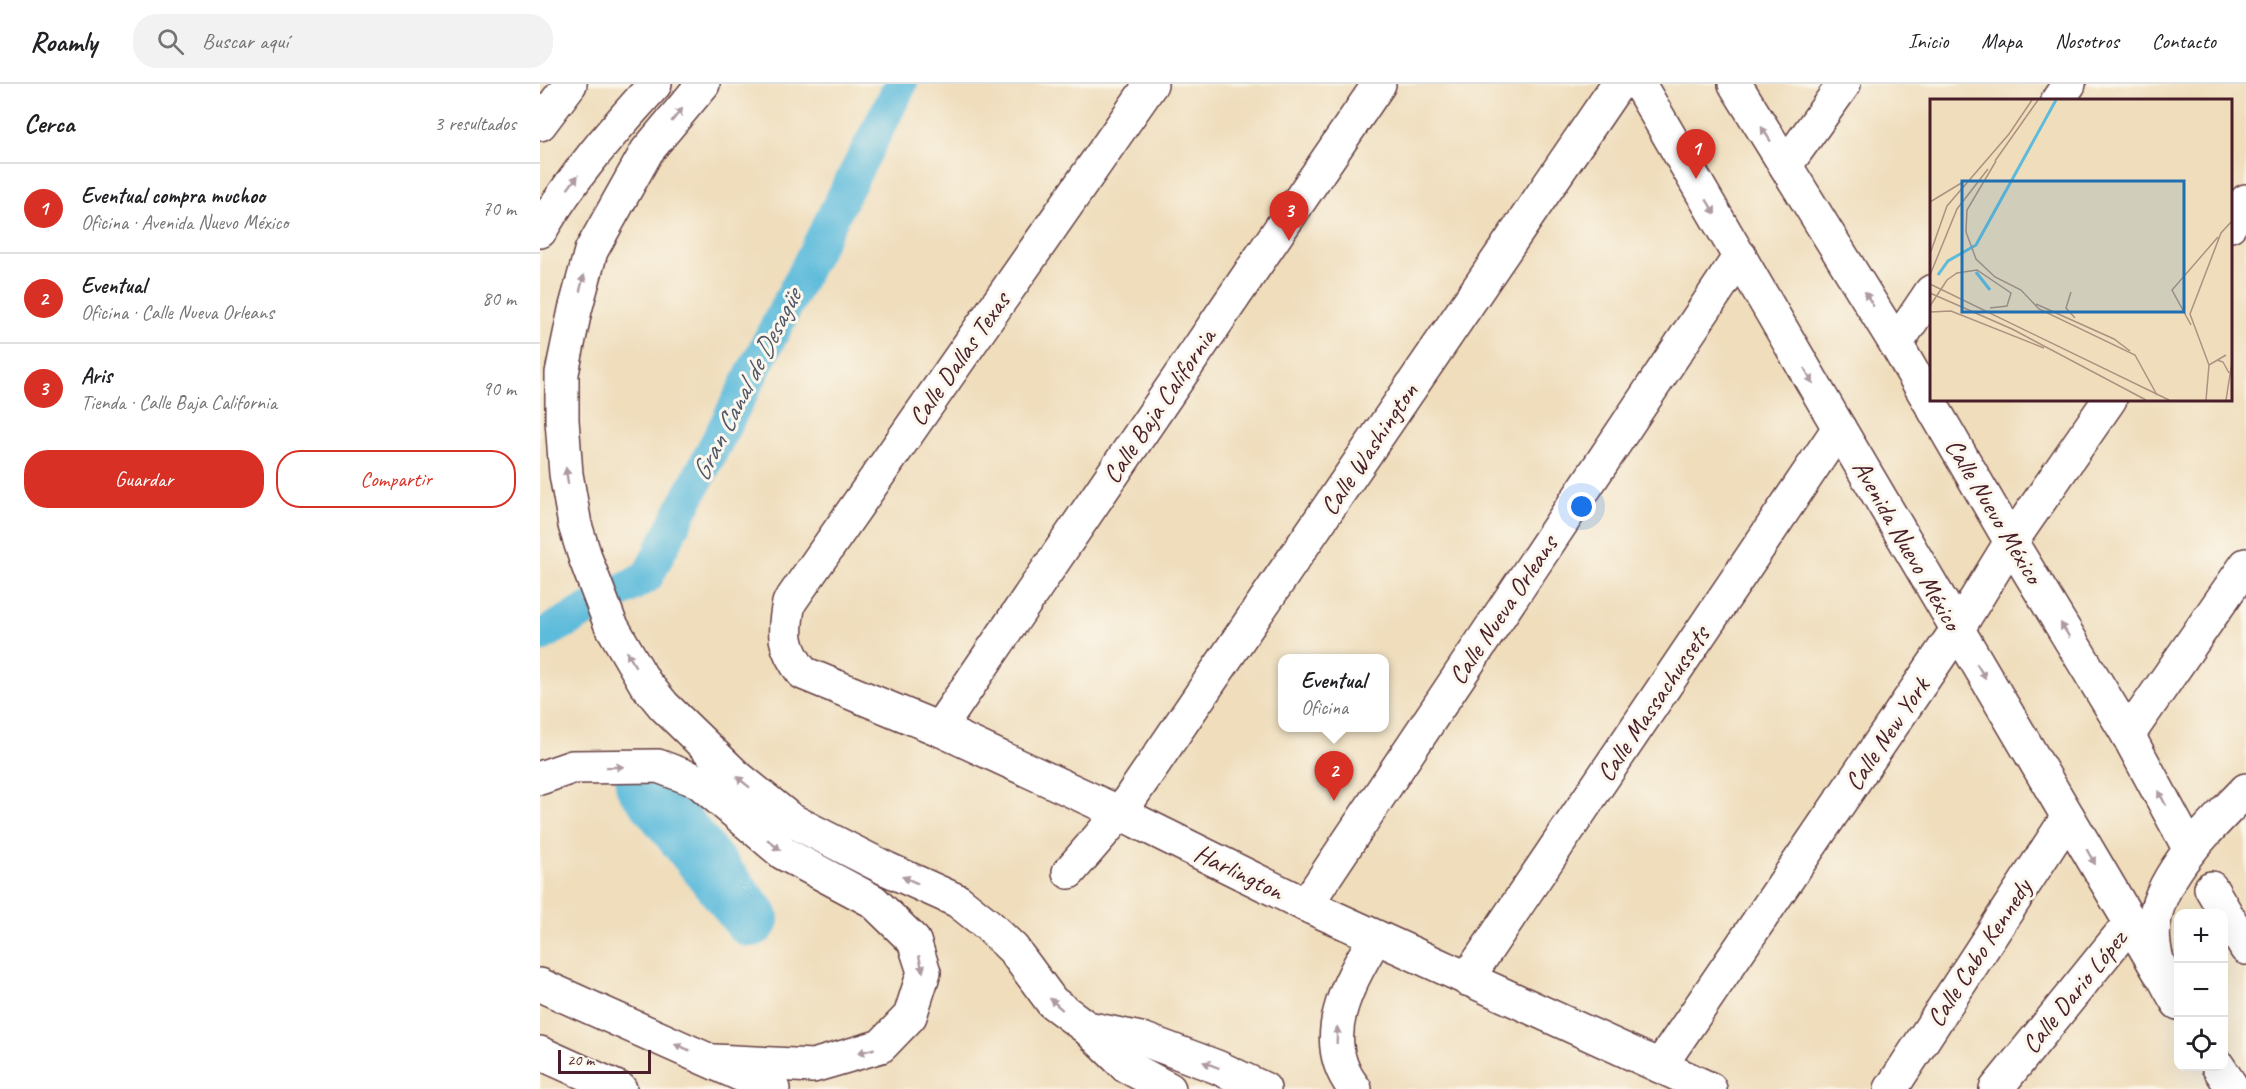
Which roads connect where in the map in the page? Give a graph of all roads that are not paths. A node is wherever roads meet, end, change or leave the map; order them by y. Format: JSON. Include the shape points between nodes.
{"nodes":[{"id":1,"x":557,"y":84,"type":"edge"},
{"id":2,"x":570,"y":84,"type":"edge"},
{"id":3,"x":655,"y":84,"type":"edge"},
{"id":4,"x":703,"y":84,"type":"edge"},
{"id":5,"x":1151,"y":84,"type":"edge"},
{"id":6,"x":1378,"y":84,"type":"edge"},
{"id":7,"x":1618,"y":84,"type":"edge"},
{"id":8,"x":1639,"y":84,"type":"edge"},
{"id":9,"x":1735,"y":84,"type":"edge"},
{"id":10,"x":1844,"y":84,"type":"edge"},
{"id":11,"x":2069,"y":84,"type":"edge"},
{"id":12,"x":540,"y":96,"type":"edge"},
{"id":13,"x":2059,"y":99,"type":"edge"},
{"id":14,"x":540,"y":124,"type":"edge"},
{"id":15,"x":1786,"y":165,"type":"junction"},
{"id":16,"x":2246,"y":201,"type":"edge"},
{"id":17,"x":2231,"y":222,"type":"edge"},
{"id":18,"x":540,"y":231,"type":"edge"},
{"id":19,"x":1740,"y":256,"type":"junction"},
{"id":20,"x":1930,"y":293,"type":"edge"},
{"id":21,"x":1896,"y":344,"type":"junction"},
{"id":22,"x":2109,"y":400,"type":"edge"},
{"id":23,"x":1839,"y":428,"type":"junction"},
{"id":24,"x":2011,"y":542,"type":"junction"},
{"id":25,"x":2246,"y":565,"type":"edge"},
{"id":26,"x":1957,"y":630,"type":"junction"},
{"id":27,"x":785,"y":640,"type":"joint"},
{"id":28,"x":939,"y":729,"type":"junction"},
{"id":29,"x":2128,"y":735,"type":"junction"},
{"id":30,"x":540,"y":778,"type":"edge"},
{"id":31,"x":2246,"y":790,"type":"edge"},
{"id":32,"x":1120,"y":813,"type":"junction"},
{"id":33,"x":2068,"y":817,"type":"junction"},
{"id":34,"x":2190,"y":850,"type":"junction"},
{"id":35,"x":1069,"y":872,"type":"dead end"},
{"id":36,"x":2211,"y":888,"type":"dead end"},
{"id":37,"x":1306,"y":905,"type":"junction"},
{"id":38,"x":2130,"y":923,"type":"junction"},
{"id":39,"x":1377,"y":937,"type":"junction"},
{"id":40,"x":2246,"y":948,"type":"edge"},
{"id":41,"x":1467,"y":979,"type":"junction"},
{"id":42,"x":540,"y":985,"type":"edge"},
{"id":43,"x":2171,"y":991,"type":"edge"},
{"id":44,"x":1087,"y":1028,"type":"junction"},
{"id":45,"x":540,"y":1053,"type":"edge"},
{"id":46,"x":714,"y":1061,"type":"junction"},
{"id":47,"x":1660,"y":1066,"type":"junction"},
{"id":48,"x":2221,"y":1071,"type":"edge"},
{"id":49,"x":620,"y":1089,"type":"edge"},
{"id":50,"x":773,"y":1089,"type":"edge"},
{"id":51,"x":1169,"y":1089,"type":"edge"},
{"id":52,"x":1264,"y":1089,"type":"edge"},
{"id":53,"x":1355,"y":1089,"type":"edge"},
{"id":54,"x":1710,"y":1089,"type":"edge"},
{"id":55,"x":1891,"y":1089,"type":"edge"},
{"id":56,"x":1996,"y":1089,"type":"edge"},
{"id":57,"x":2233,"y":1089,"type":"edge"}],
"edges":[{"from":1,"to":12,"type":"main road"},
{"from":2,"to":14,"type":"main road"},
{"from":18,"to":3,"type":"main road","one_way":true,"via":[[604,140]]},
{"from":44,"to":4,"type":"main road","one_way":true,"via":[[1052,1002],[1013,950],[958,901],[887,870],[791,820],[735,775],[645,683],[610,623],[575,525],[566,474],[562,373],[591,251],[647,152]]},
{"from":5,"to":27,"type":"main road","name":"Calle Dallas Texas","via":[[789,603]]},
{"from":6,"to":28,"type":"main road","name":"Calle Baja California"},
{"from":7,"to":32,"type":"main road","name":"Calle Washington"},
{"from":8,"to":19,"type":"main road","name":"Avenida Nuevo México","one_way":true},
{"from":15,"to":9,"type":"main road","name":"Calle Nuevo México","one_way":true},
{"from":10,"to":15,"type":"main road"},
{"from":11,"to":13,"type":"main road"},
{"from":21,"to":15,"type":"main road","name":"Calle Nuevo México","one_way":true},
{"from":16,"to":17,"type":"main road"},
{"from":19,"to":23,"type":"main road","name":"Avenida Nuevo México","one_way":true},
{"from":19,"to":37,"type":"main road","name":"Calle Nueva Orleans"},
{"from":20,"to":21,"type":"main road"},
{"from":21,"to":24,"type":"main road","name":"Calle Nuevo México"},
{"from":22,"to":24,"type":"main road","name":"Calle New York"},
{"from":23,"to":26,"type":"main road","name":"Avenida Nuevo México"},
{"from":23,"to":41,"type":"main road","name":"Calle Massachussets"},
{"from":24,"to":26,"type":"main road","name":"Calle New York"},
{"from":29,"to":24,"type":"main road","name":"Calle Nuevo México","one_way":true},
{"from":25,"to":29,"type":"main road"},
{"from":26,"to":33,"type":"main road","name":"Avenida Nuevo México","one_way":true},
{"from":26,"to":47,"type":"main road","name":"Calle New York"},
{"from":27,"to":28,"type":"main road","name":"Harlington","via":[[791,658],[803,673]]},
{"from":28,"to":32,"type":"main road","name":"Harlington"},
{"from":34,"to":29,"type":"main road","name":"Calle Nuevo México","one_way":true},
{"from":30,"to":46,"type":"main road","one_way":true,"via":[[572,767],[658,766],[698,781],[783,853],[873,901],[914,941],[924,972],[910,1016],[881,1046],[813,1066]]},
{"from":31,"to":34,"type":"main road","name":"Calle Dario López"},
{"from":32,"to":35,"type":"main road","name":"Calle Washington"},
{"from":32,"to":37,"type":"main road","name":"Harlington"},
{"from":33,"to":38,"type":"main road","name":"Avenida Nuevo México","one_way":true},
{"from":33,"to":55,"type":"main road","name":"Calle Cabo Kennedy"},
{"from":34,"to":43,"type":"main road","name":"Calle Dario López","via":[[2163,892],[2154,922],[2154,944]]},
{"from":36,"to":40,"type":"main road"},
{"from":37,"to":39,"type":"main road","name":"Harlington"},
{"from":38,"to":43,"type":"main road","name":"Avenida Nuevo México"},
{"from":38,"to":56,"type":"main road","name":"Calle Dario López"},
{"from":39,"to":41,"type":"main road","name":"Harlington"},
{"from":53,"to":39,"type":"main road","one_way":true,"via":[[1340,1063],[1336,1035],[1353,975]]},
{"from":41,"to":47,"type":"main road","name":"Harlington"},
{"from":46,"to":42,"type":"main road","one_way":true},
{"from":44,"to":51,"type":"main road","via":[[1126,1066]]},
{"from":52,"to":44,"type":"main road","one_way":true,"via":[[1145,1040]]},
{"from":45,"to":49,"type":"main road"},
{"from":46,"to":50,"type":"main road"},
{"from":47,"to":54,"type":"main road","name":"Harlington"},
{"from":48,"to":57,"type":"main road"}]}
